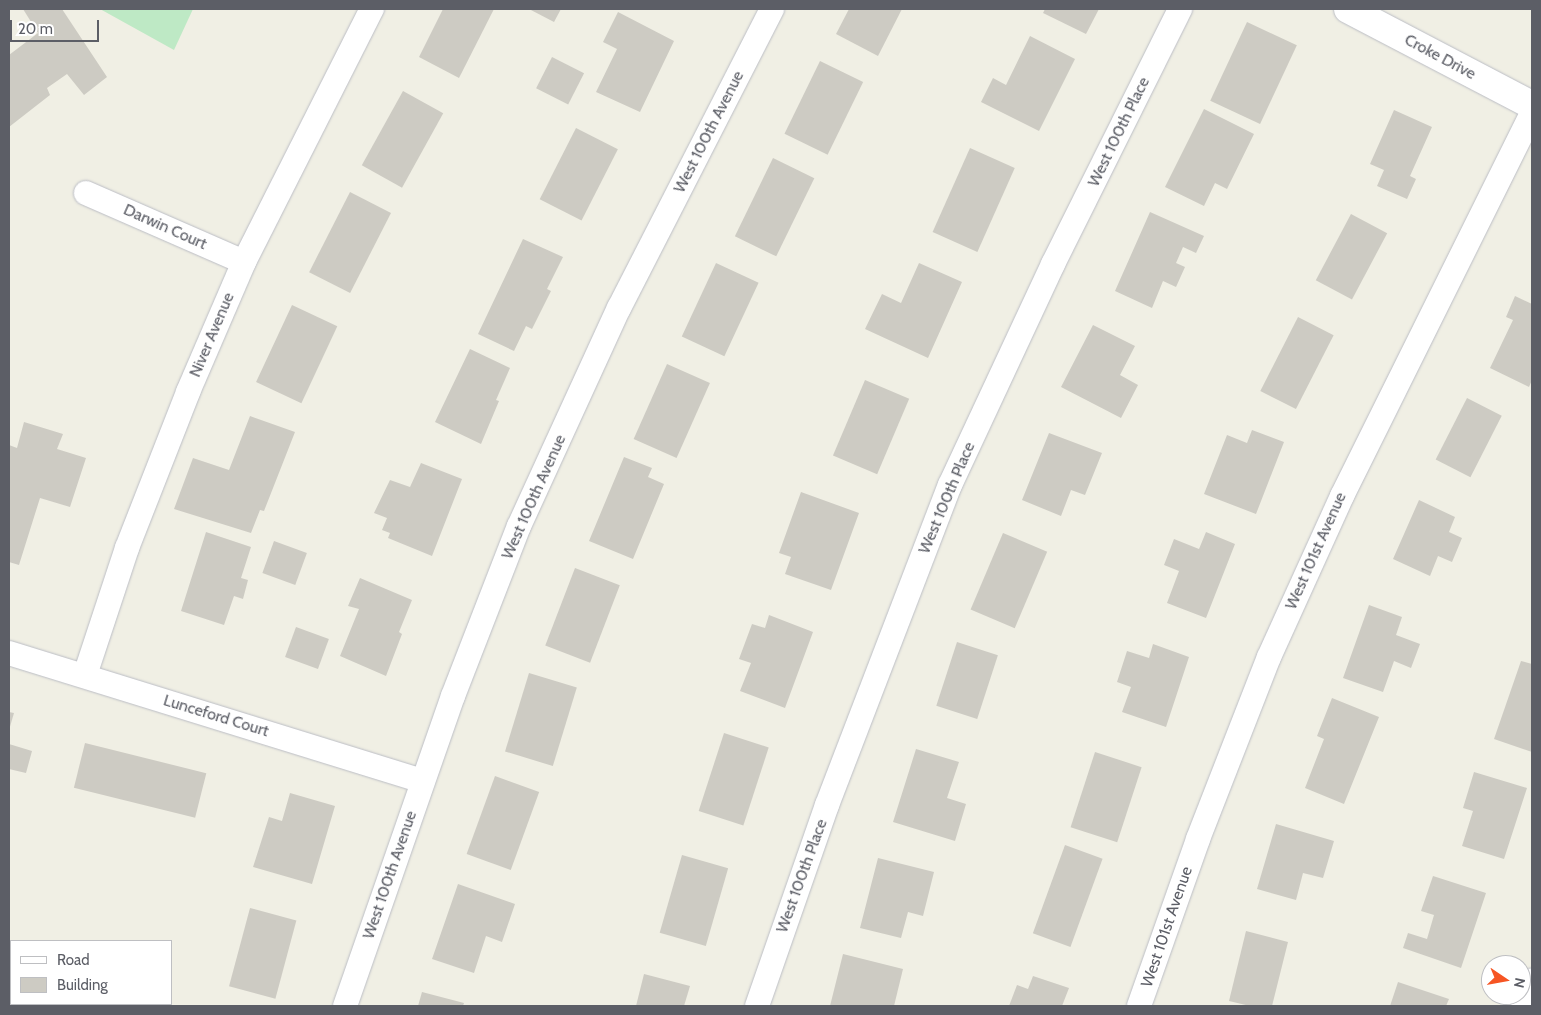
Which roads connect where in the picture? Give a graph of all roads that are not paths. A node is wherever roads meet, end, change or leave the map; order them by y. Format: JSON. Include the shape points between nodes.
{"nodes":[{"id":1,"x":372,"y":9,"type":"edge"},
{"id":2,"x":772,"y":9,"type":"edge"},
{"id":3,"x":1180,"y":9,"type":"edge"},
{"id":4,"x":1348,"y":9,"type":"edge"},
{"id":5,"x":1532,"y":105,"type":"edge"},
{"id":6,"x":1532,"y":113,"type":"edge"},
{"id":7,"x":86,"y":193,"type":"dead end"},
{"id":8,"x":244,"y":262,"type":"junction"},
{"id":9,"x":9,"y":653,"type":"edge"},
{"id":10,"x":85,"y":675,"type":"junction"},
{"id":11,"x":423,"y":781,"type":"junction"},
{"id":12,"x":1532,"y":981,"type":"edge"},
{"id":13,"x":345,"y":1006,"type":"edge"},
{"id":14,"x":757,"y":1006,"type":"edge"},
{"id":15,"x":1139,"y":1006,"type":"edge"},
{"id":16,"x":1523,"y":1006,"type":"edge"}],
"edges":[{"from":1,"to":8,"type":"street","name":"Niver Avenue"},
{"from":2,"to":11,"type":"street","name":"West 100th Avenue","via":[[619,308],[519,526]]},
{"from":3,"to":14,"type":"street","name":"West 100th Place","via":[[1053,264],[950,486],[827,806]]},
{"from":4,"to":5,"type":"street","name":"Croke Drive"},
{"from":6,"to":15,"type":"street","name":"West 101st Avenue","via":[[1342,496],[1269,657],[1198,839]]},
{"from":7,"to":8,"type":"street","name":"Darwin Court"},
{"from":8,"to":10,"type":"street","name":"Niver Avenue","via":[[126,548]]},
{"from":9,"to":10,"type":"street","name":"Lunceford Court"},
{"from":10,"to":11,"type":"street","name":"Lunceford Court"},
{"from":11,"to":13,"type":"street","name":"West 100th Avenue"},
{"from":12,"to":16,"type":"street"}]}
